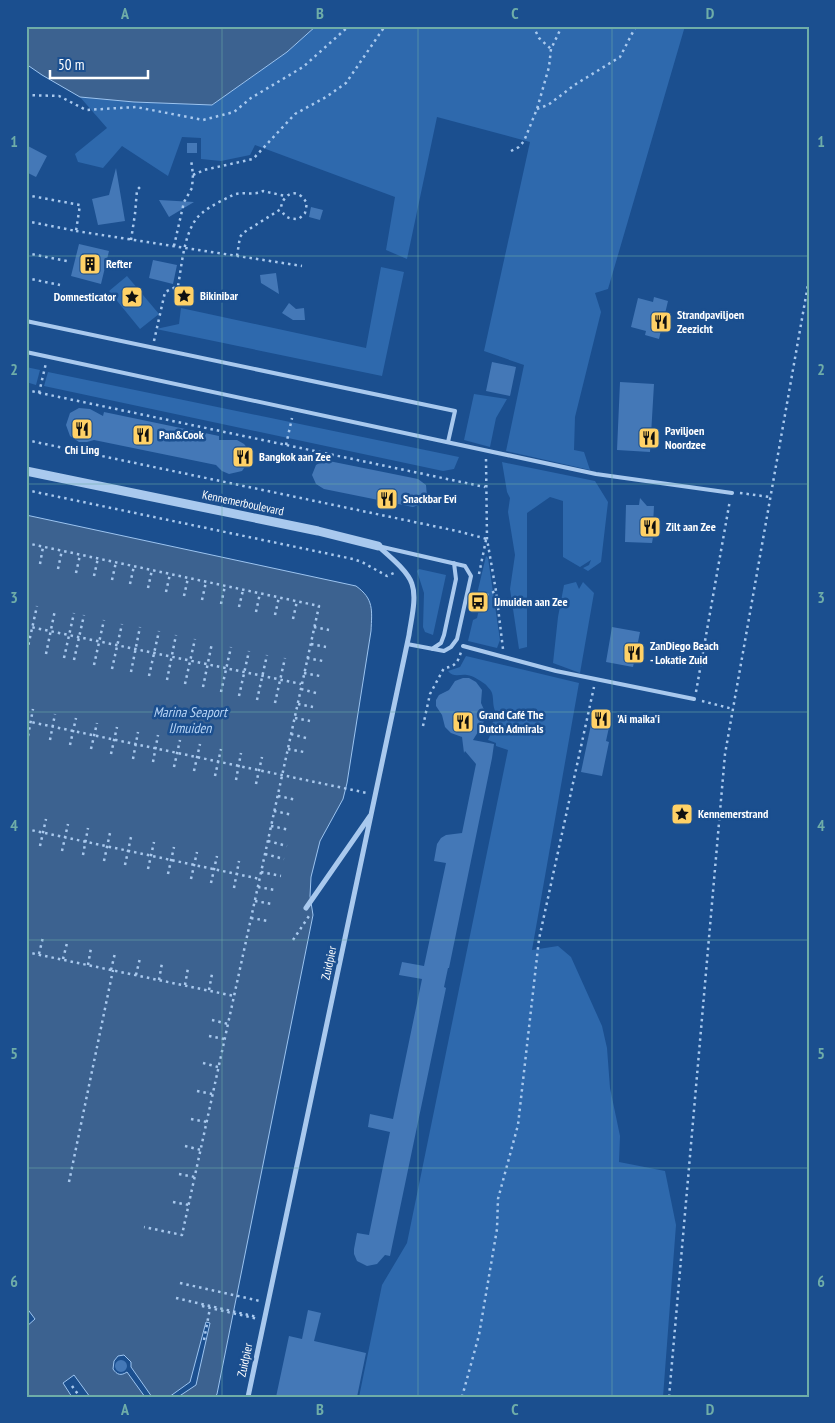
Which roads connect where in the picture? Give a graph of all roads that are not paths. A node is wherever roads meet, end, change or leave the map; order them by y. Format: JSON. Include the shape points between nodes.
{"nodes":[{"id":1,"x":26,"y":321,"type":"edge"},
{"id":2,"x":26,"y":352,"type":"edge"},
{"id":3,"x":448,"y":442,"type":"junction"},
{"id":4,"x":26,"y":471,"type":"edge"},
{"id":5,"x":732,"y":492,"type":"road end"},
{"id":6,"x":378,"y":546,"type":"junction"},
{"id":7,"x":454,"y":564,"type":"junction"},
{"id":8,"x":407,"y":644,"type":"junction"},
{"id":9,"x":463,"y":646,"type":"road end"},
{"id":10,"x":432,"y":649,"type":"junction"},
{"id":11,"x":694,"y":699,"type":"road end"},
{"id":12,"x":371,"y":814,"type":"junction"},
{"id":13,"x":306,"y":908,"type":"dead end"},
{"id":14,"x":248,"y":1397,"type":"edge"}],
"edges":[{"from":1,"to":3,"type":"lane","via":[[455,411]]},
{"from":2,"to":3,"type":"lane"},
{"from":3,"to":5,"type":"lane","via":[[596,474]]},
{"from":4,"to":6,"type":"street","name":"Kennemerboulevard"},
{"from":6,"to":7,"type":"lane","name":"Kennemerboulevard"},
{"from":6,"to":8,"type":"street","name":"Zuidpier","via":[[398,563],[412,583],[413,608]]},
{"from":7,"to":10,"type":"lane","via":[[456,579],[442,643]]},
{"from":7,"to":10,"type":"lane","name":"Kennemerboulevard","via":[[465,566],[471,576],[457,639],[444,651]]},
{"from":8,"to":10,"type":"lane","name":"Kennemerboulevard"},
{"from":8,"to":12,"type":"street","name":"Zuidpier"},
{"from":9,"to":11,"type":"lane","via":[[556,671]]},
{"from":12,"to":13,"type":"street"},
{"from":12,"to":14,"type":"street","name":"Zuidpier","via":[[261,1319]]}]}
